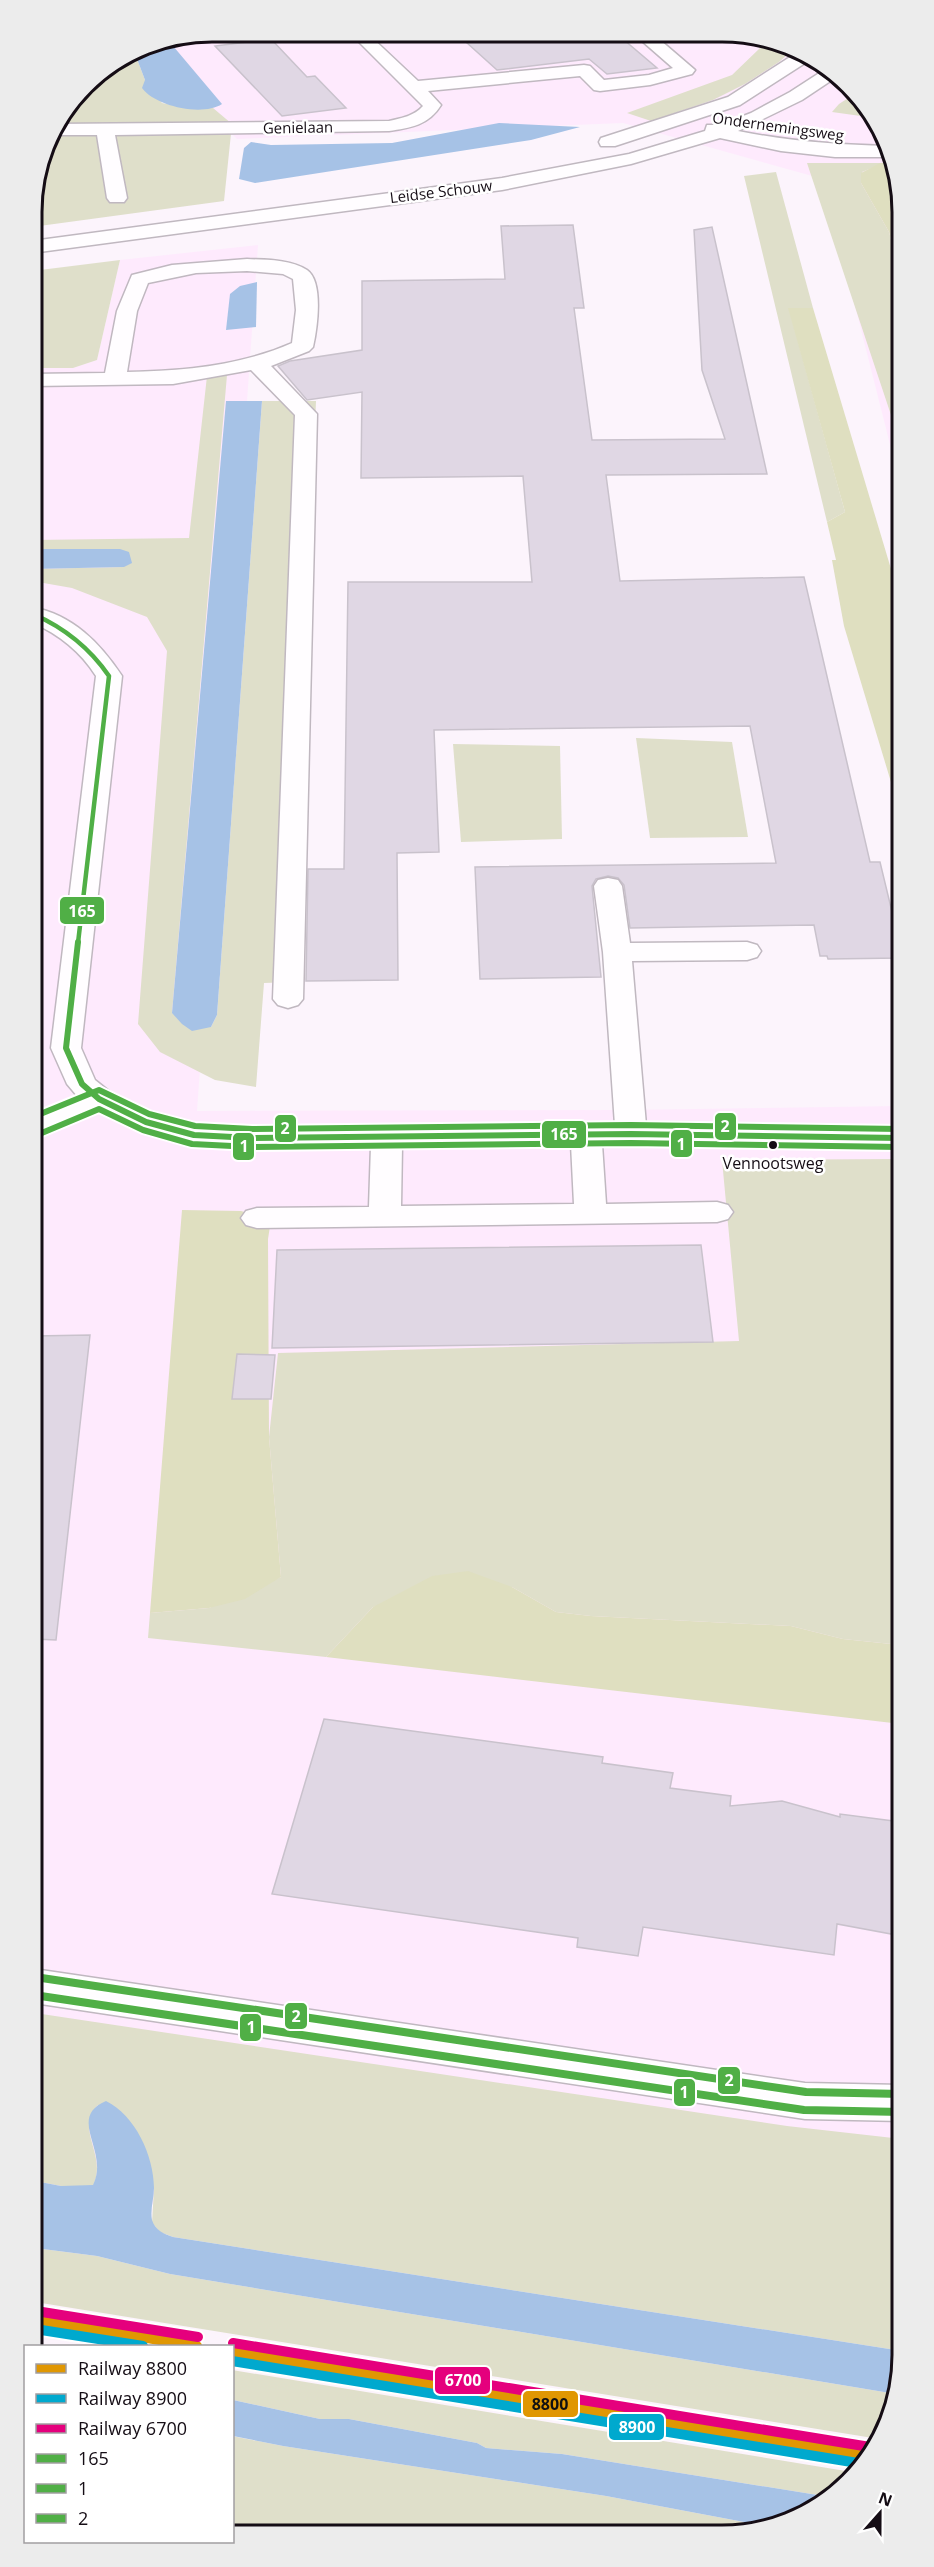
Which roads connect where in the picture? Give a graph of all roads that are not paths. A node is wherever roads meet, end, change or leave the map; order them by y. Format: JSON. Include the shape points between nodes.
{"nodes":[{"id":1,"x":368,"y":42,"type":"edge"},
{"id":2,"x":652,"y":42,"type":"edge"},
{"id":3,"x":800,"y":61,"type":"edge"},
{"id":4,"x":825,"y":77,"type":"edge"},
{"id":5,"x":415,"y":87,"type":"junction"},
{"id":6,"x":694,"y":116,"type":"junction"},
{"id":7,"x":744,"y":121,"type":"junction"},
{"id":8,"x":64,"y":130,"type":"edge"},
{"id":9,"x":105,"y":130,"type":"junction"},
{"id":10,"x":717,"y":132,"type":"junction"},
{"id":11,"x":874,"y":137,"type":"edge"},
{"id":12,"x":594,"y":147,"type":"dead end"},
{"id":13,"x":881,"y":152,"type":"edge"},
{"id":14,"x":483,"y":168,"type":"dead end"},
{"id":15,"x":117,"y":198,"type":"dead end"},
{"id":16,"x":42,"y":233,"type":"edge"},
{"id":17,"x":42,"y":246,"type":"edge"},
{"id":18,"x":256,"y":363,"type":"junction"},
{"id":19,"x":115,"y":378,"type":"junction"},
{"id":20,"x":42,"y":380,"type":"edge"},
{"id":21,"x":42,"y":618,"type":"edge"},
{"id":22,"x":608,"y":886,"type":"dead end"},
{"id":23,"x":747,"y":951,"type":"dead end"},
{"id":24,"x":616,"y":952,"type":"junction"},
{"id":25,"x":288,"y":999,"type":"dead end"},
{"id":26,"x":99,"y":1099,"type":"junction"},
{"id":27,"x":42,"y":1122,"type":"edge"},
{"id":28,"x":631,"y":1134,"type":"junction"},
{"id":29,"x":387,"y":1135,"type":"junction"},
{"id":30,"x":586,"y":1135,"type":"junction"},
{"id":31,"x":892,"y":1138,"type":"edge"},
{"id":32,"x":717,"y":1212,"type":"dead end"},
{"id":33,"x":591,"y":1214,"type":"junction"},
{"id":34,"x":385,"y":1216,"type":"junction"},
{"id":35,"x":257,"y":1218,"type":"dead end"},
{"id":36,"x":42,"y":1987,"type":"edge"},
{"id":37,"x":892,"y":2103,"type":"edge"}],
"edges":[{"from":1,"to":5,"type":"street","name":"Genielaan"},
{"from":2,"to":5,"type":"street","via":[[686,70],[650,80],[600,86],[584,70]]},
{"from":3,"to":6,"type":"street","via":[[734,101]]},
{"from":4,"to":7,"type":"street","name":"Leidse Schouw","via":[[782,104]]},
{"from":5,"to":9,"type":"street","name":"Genielaan","via":[[432,105],[429,114],[389,126]]},
{"from":6,"to":7,"type":"street","name":"Ondernemingsweg"},
{"from":6,"to":10,"type":"street","name":"Ondernemingsweg"},
{"from":6,"to":12,"type":"street"},
{"from":7,"to":10,"type":"street","name":"Leidse Schouw"},
{"from":7,"to":11,"type":"street","name":"Ondernemingsweg","via":[[824,135]]},
{"from":8,"to":9,"type":"street","name":"Genielaan"},
{"from":9,"to":15,"type":"street"},
{"from":10,"to":13,"type":"street","name":"Ondernemingsweg","via":[[781,145]]},
{"from":10,"to":17,"type":"street","name":"Leidse Schouw","via":[[580,171]]},
{"from":14,"to":16,"type":"street","name":"Leidse Schouw"},
{"from":18,"to":19,"type":"street","via":[[173,378]]},
{"from":18,"to":19,"type":"street","via":[[302,347],[306,337],[306,281],[300,274],[278,267],[195,267],[139,279],[127,311]]},
{"from":18,"to":25,"type":"street","via":[[306,414]]},
{"from":19,"to":20,"type":"street"},
{"from":21,"to":26,"type":"street","via":[[64,627],[92,648],[109,676],[66,1048],[82,1084]]},
{"from":22,"to":24,"type":"street"},
{"from":23,"to":24,"type":"street"},
{"from":24,"to":28,"type":"street"},
{"from":26,"to":27,"type":"street"},
{"from":26,"to":29,"type":"street","via":[[146,1122],[194,1135]]},
{"from":28,"to":30,"type":"street"},
{"from":28,"to":31,"type":"street"},
{"from":29,"to":30,"type":"street"},
{"from":29,"to":34,"type":"street"},
{"from":30,"to":33,"type":"street"},
{"from":32,"to":33,"type":"street"},
{"from":33,"to":34,"type":"street"},
{"from":34,"to":35,"type":"street"},
{"from":36,"to":37,"type":"street","via":[[805,2101]]}]}
